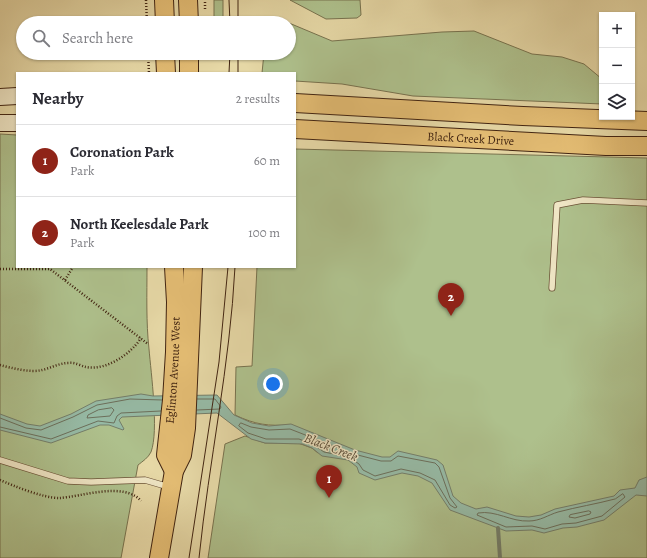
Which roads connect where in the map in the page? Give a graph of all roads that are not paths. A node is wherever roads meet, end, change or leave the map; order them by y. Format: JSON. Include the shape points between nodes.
{"nodes":[{"id":1,"x":164,"y":0,"type":"edge"},
{"id":2,"x":188,"y":0,"type":"edge"},
{"id":3,"x":165,"y":16,"type":"edge"},
{"id":4,"x":188,"y":16,"type":"edge"},
{"id":5,"x":165,"y":60,"type":"edge"},
{"id":6,"x":189,"y":60,"type":"edge"},
{"id":7,"x":166,"y":72,"type":"edge"},
{"id":8,"x":189,"y":72,"type":"edge"},
{"id":9,"x":16,"y":96,"type":"edge"},
{"id":10,"x":0,"y":97,"type":"edge"},
{"id":11,"x":296,"y":103,"type":"edge"},
{"id":12,"x":647,"y":121,"type":"edge"},
{"id":13,"x":0,"y":123,"type":"edge"},
{"id":14,"x":16,"y":123,"type":"edge"},
{"id":15,"x":296,"y":129,"type":"edge"},
{"id":16,"x":647,"y":146,"type":"edge"},
{"id":17,"x":647,"y":203,"type":"edge"},
{"id":18,"x":174,"y":268,"type":"edge"},
{"id":19,"x":193,"y":268,"type":"edge"},
{"id":20,"x":552,"y":288,"type":"dead end"},
{"id":21,"x":182,"y":370,"type":"junction"},
{"id":22,"x":0,"y":460,"type":"edge"},
{"id":23,"x":172,"y":480,"type":"junction"},
{"id":24,"x":159,"y":558,"type":"edge"}],
"edges":[{"from":1,"to":3,"type":"main road"},
{"from":2,"to":4,"type":"main road"},
{"from":5,"to":7,"type":"main road"},
{"from":6,"to":8,"type":"main road"},
{"from":9,"to":10,"type":"main road"},
{"from":11,"to":12,"type":"main road"},
{"from":13,"to":14,"type":"main road"},
{"from":15,"to":16,"type":"main road","name":"Black Creek Drive"},
{"from":17,"to":20,"type":"lane","via":[[583,200],[557,205]]},
{"from":18,"to":21,"type":"main road","name":"Eglinton Avenue West"},
{"from":19,"to":21,"type":"main road","name":"Eglinton Avenue West"},
{"from":21,"to":23,"type":"main road","name":"Eglinton Avenue West","via":[[178,428],[182,455]]},
{"from":22,"to":23,"type":"lane","via":[[68,481]]},
{"from":23,"to":24,"type":"main road","name":"Eglinton Avenue West"}]}
